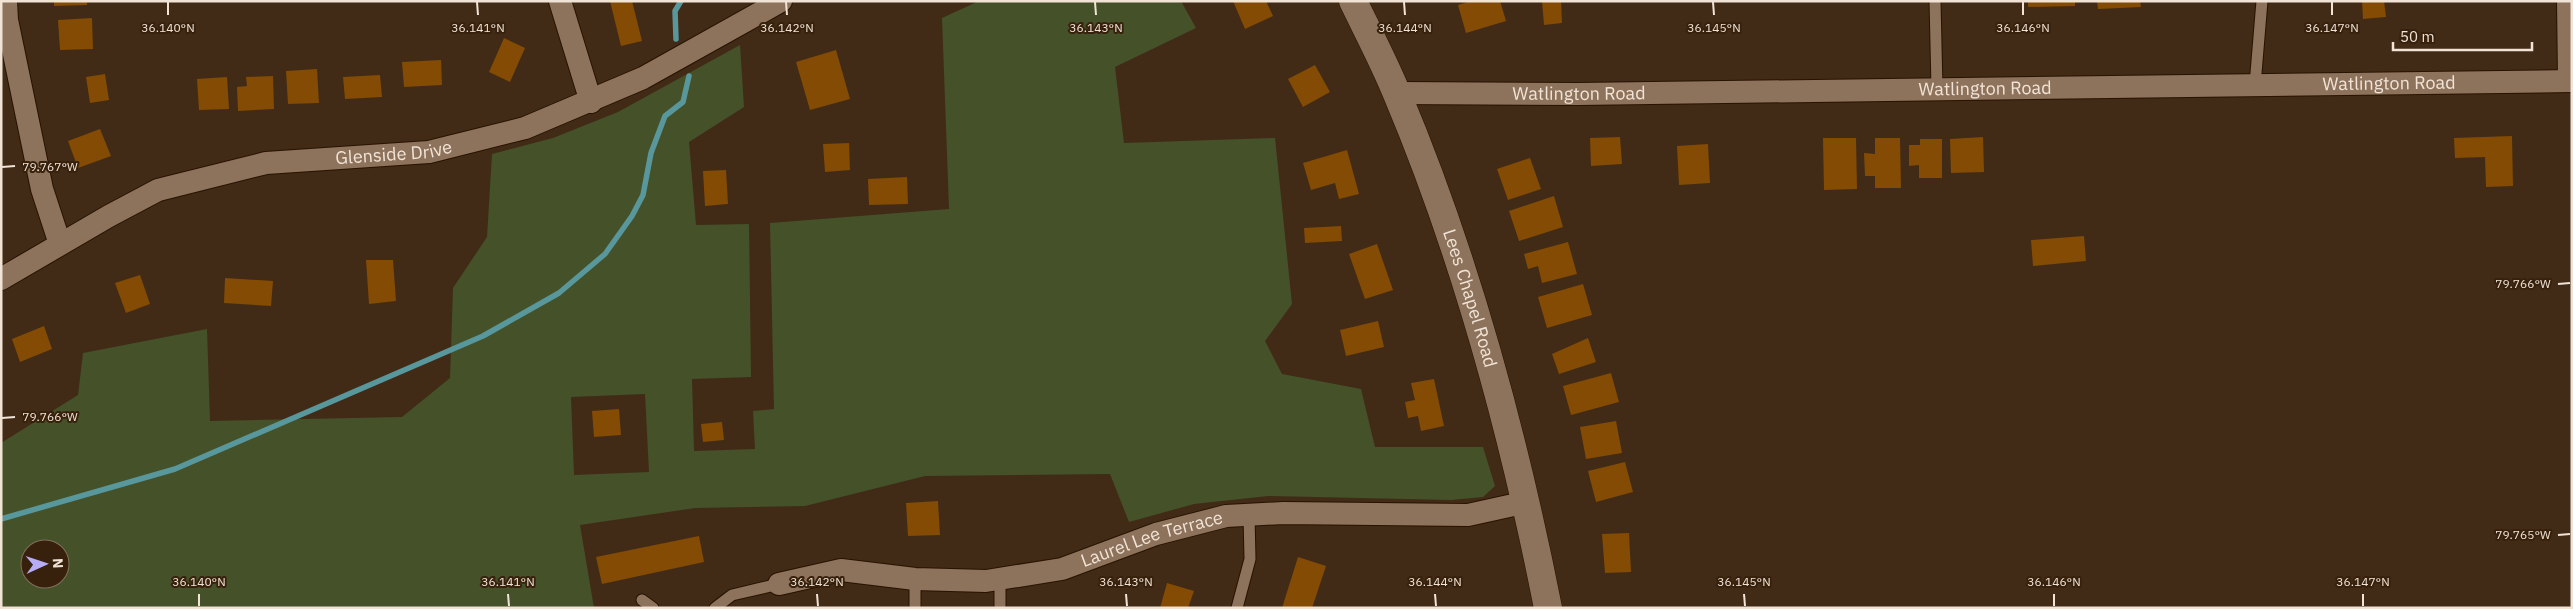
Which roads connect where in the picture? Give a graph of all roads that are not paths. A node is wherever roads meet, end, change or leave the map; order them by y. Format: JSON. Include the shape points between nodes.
{"nodes":[{"id":1,"x":6,"y":1,"type":"edge"},
{"id":2,"x":560,"y":1,"type":"edge"},
{"id":3,"x":781,"y":1,"type":"edge"},
{"id":4,"x":1353,"y":1,"type":"edge"},
{"id":5,"x":1935,"y":1,"type":"edge"},
{"id":6,"x":2262,"y":1,"type":"edge"},
{"id":7,"x":2568,"y":1,"type":"edge"},
{"id":8,"x":2570,"y":81,"type":"edge"},
{"id":9,"x":2255,"y":85,"type":"junction"},
{"id":10,"x":1937,"y":89,"type":"junction"},
{"id":11,"x":1397,"y":93,"type":"junction"},
{"id":12,"x":591,"y":102,"type":"junction"},
{"id":13,"x":60,"y":244,"type":"junction"},
{"id":14,"x":1,"y":279,"type":"edge"},
{"id":15,"x":1527,"y":502,"type":"junction"},
{"id":16,"x":1249,"y":515,"type":"junction"},
{"id":17,"x":1000,"y":578,"type":"junction"},
{"id":18,"x":916,"y":580,"type":"junction"},
{"id":19,"x":779,"y":584,"type":"joint"},
{"id":20,"x":642,"y":600,"type":"dead end"},
{"id":21,"x":653,"y":608,"type":"edge"},
{"id":22,"x":715,"y":608,"type":"edge"},
{"id":23,"x":916,"y":608,"type":"edge"},
{"id":24,"x":1000,"y":608,"type":"edge"},
{"id":25,"x":1237,"y":608,"type":"edge"},
{"id":26,"x":1548,"y":608,"type":"edge"}],
"edges":[{"from":1,"to":13,"type":"street","via":[[7,20],[42,189]]},
{"from":2,"to":12,"type":"street"},
{"from":3,"to":12,"type":"street","name":"Glenside Drive","via":[[643,78]]},
{"from":4,"to":11,"type":"main road","name":"Lees Chapel Road"},
{"from":5,"to":10,"type":"lane"},
{"from":6,"to":9,"type":"lane"},
{"from":7,"to":8,"type":"street"},
{"from":8,"to":9,"type":"street","name":"Watlington Road"},
{"from":9,"to":10,"type":"street","name":"Watlington Road"},
{"from":10,"to":11,"type":"street","name":"Watlington Road"},
{"from":11,"to":15,"type":"main road","name":"Lees Chapel Road","via":[[1447,227]]},
{"from":12,"to":13,"type":"street","name":"Glenside Drive","via":[[526,128],[429,152],[266,163],[158,190]]},
{"from":13,"to":14,"type":"street","name":"Glenside Drive"},
{"from":15,"to":16,"type":"street","name":"Laurel Lee Terrace","via":[[1468,515]]},
{"from":15,"to":26,"type":"main road","name":"Lees Chapel Road"},
{"from":16,"to":17,"type":"street","name":"Laurel Lee Terrace","via":[[1226,516],[1156,534],[1062,569]]},
{"from":16,"to":25,"type":"lane","via":[[1250,559]]},
{"from":17,"to":18,"type":"street","name":"Laurel Lee Terrace"},
{"from":17,"to":24,"type":"lane"},
{"from":18,"to":19,"type":"street","name":"Laurel Lee Terrace","via":[[841,570]]},
{"from":18,"to":23,"type":"lane"},
{"from":19,"to":22,"type":"lane","via":[[732,595]]},
{"from":20,"to":21,"type":"lane"}]}
